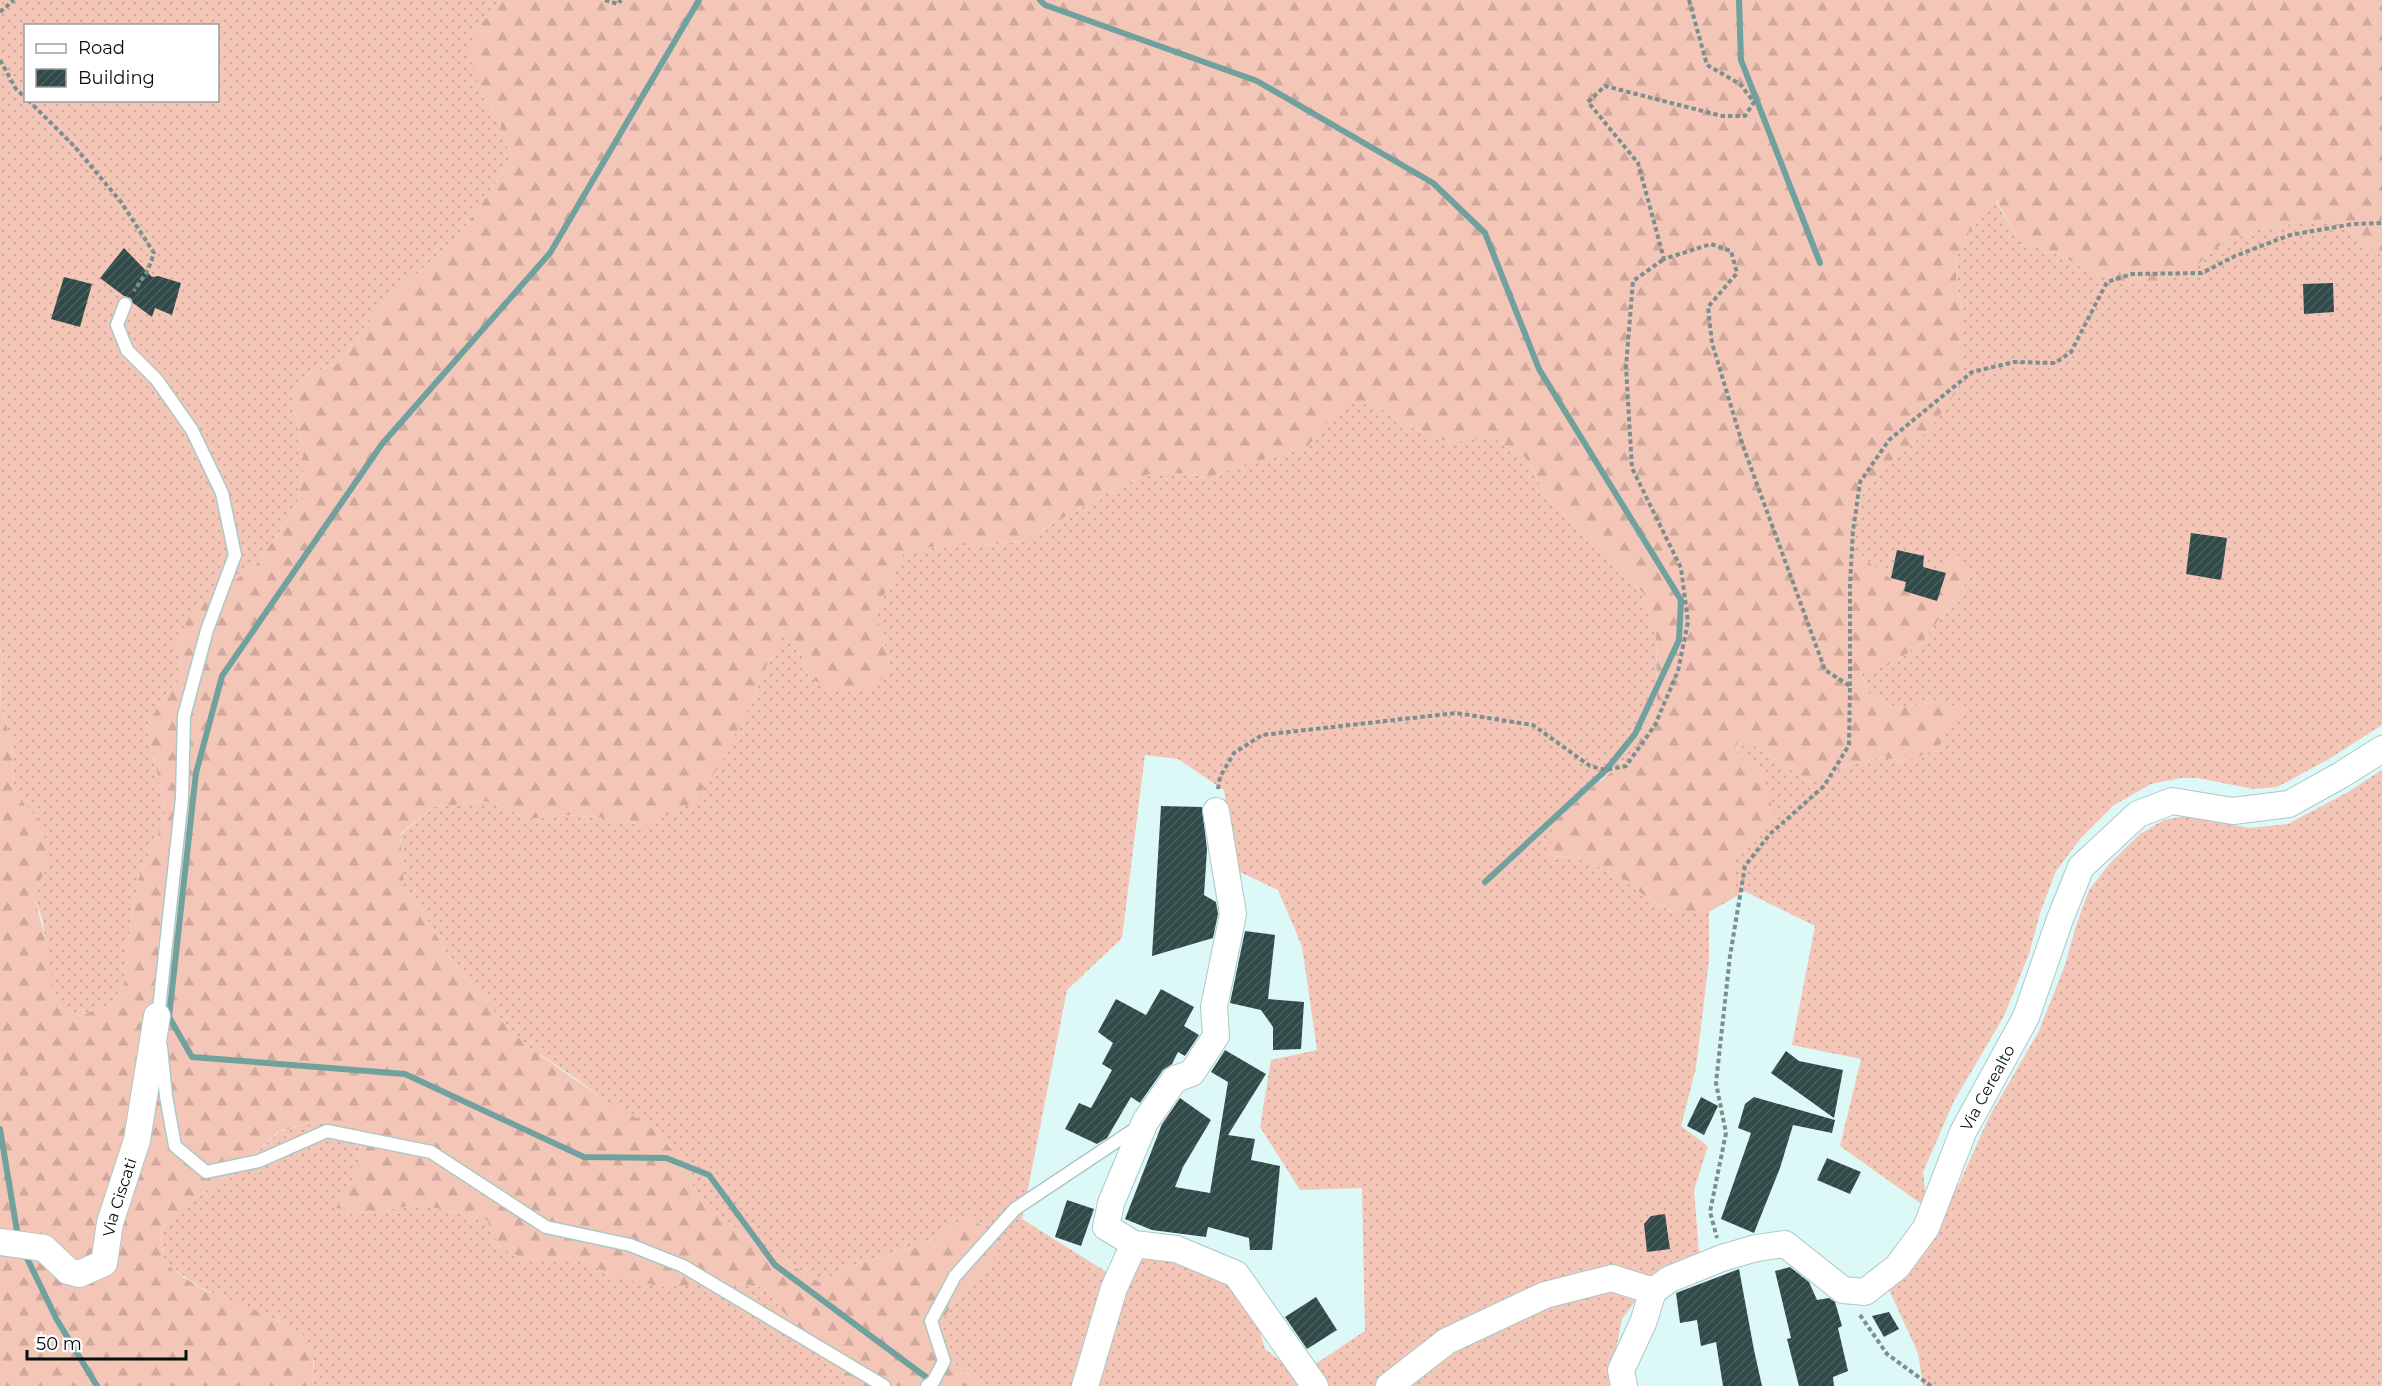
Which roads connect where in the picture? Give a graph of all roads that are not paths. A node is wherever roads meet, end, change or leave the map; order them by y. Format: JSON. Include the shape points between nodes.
{"nodes":[{"id":1,"x":125,"y":304,"type":"road end"},
{"id":2,"x":2382,"y":749,"type":"edge"},
{"id":3,"x":1216,"y":811,"type":"road end"},
{"id":4,"x":157,"y":1016,"type":"junction"},
{"id":5,"x":1145,"y":1122,"type":"junction"},
{"id":6,"x":0,"y":1242,"type":"edge"},
{"id":7,"x":1134,"y":1244,"type":"junction"},
{"id":8,"x":1653,"y":1291,"type":"junction"},
{"id":9,"x":884,"y":1386,"type":"edge"},
{"id":10,"x":927,"y":1386,"type":"edge"},
{"id":11,"x":1085,"y":1386,"type":"edge"},
{"id":12,"x":1315,"y":1386,"type":"edge"},
{"id":13,"x":1389,"y":1386,"type":"edge"},
{"id":14,"x":1624,"y":1386,"type":"edge"}],
"edges":[{"from":1,"to":4,"type":"lane","via":[[117,325],[127,350],[157,380],[192,430],[222,493],[235,555],[207,630],[184,716],[182,798]]},
{"from":2,"to":8,"type":"street","name":"Via Cerealto","via":[[2289,804],[2233,811],[2172,801],[2138,814],[2081,867],[2026,1017],[1963,1132],[1926,1228],[1897,1267],[1865,1292],[1843,1290],[1785,1244],[1722,1258],[1670,1279]]},
{"from":3,"to":5,"type":"street","via":[[1233,914],[1215,1007],[1216,1036],[1192,1073],[1175,1079]]},
{"from":4,"to":6,"type":"street","name":"Via Ciscati","via":[[137,1140],[110,1223],[104,1263],[79,1274],[68,1271],[44,1248]]},
{"from":4,"to":9,"type":"lane","via":[[175,1146],[206,1172],[259,1161],[327,1131],[430,1152],[546,1227],[630,1245],[683,1266]]},
{"from":5,"to":7,"type":"street","via":[[1111,1203],[1106,1227]]},
{"from":5,"to":10,"type":"lane","via":[[1015,1209],[955,1276],[930,1321],[944,1361]]},
{"from":7,"to":11,"type":"street","via":[[1114,1288]]},
{"from":7,"to":12,"type":"street","via":[[1176,1249],[1236,1274]]},
{"from":8,"to":13,"type":"street","via":[[1612,1278],[1545,1295],[1447,1341]]},
{"from":8,"to":14,"type":"street","via":[[1622,1370]]}]}
